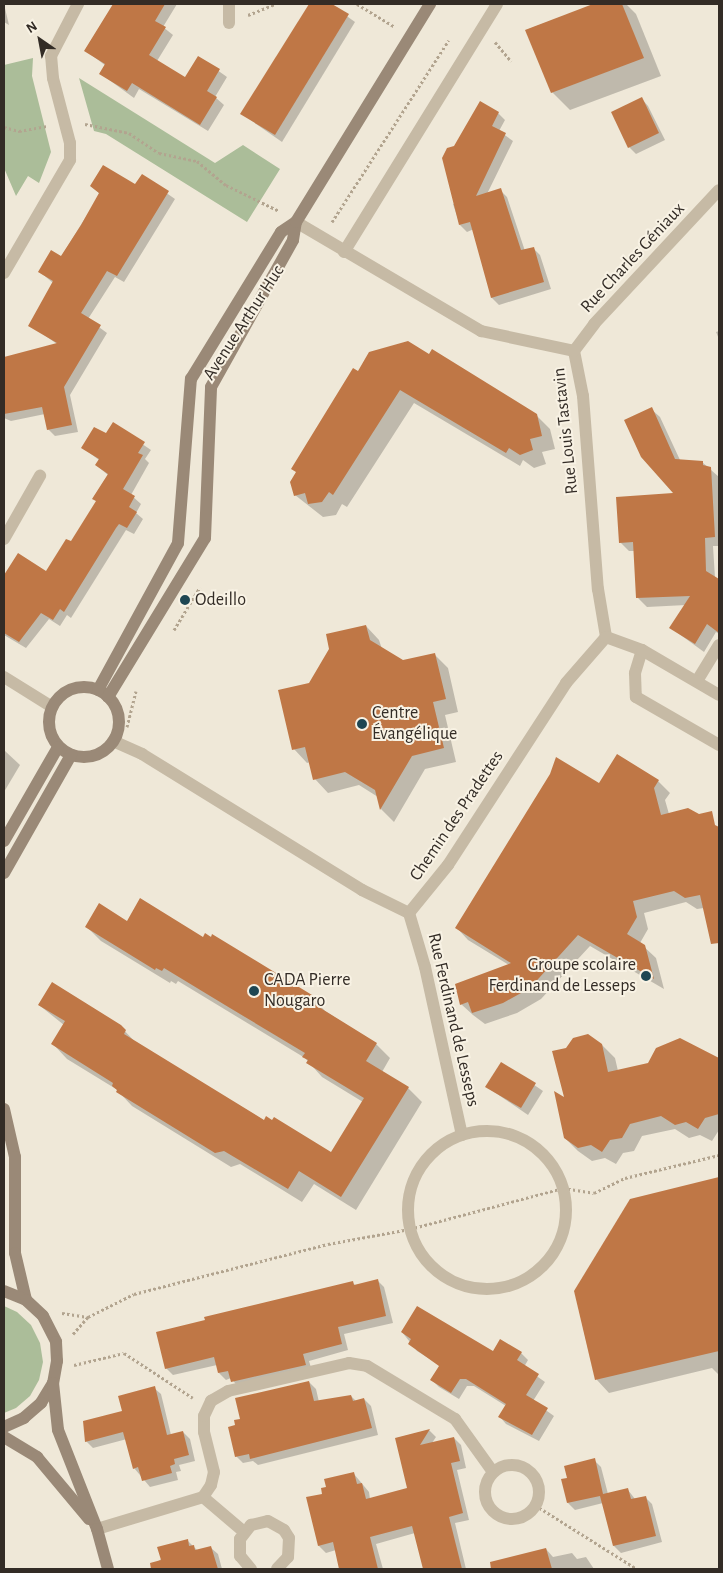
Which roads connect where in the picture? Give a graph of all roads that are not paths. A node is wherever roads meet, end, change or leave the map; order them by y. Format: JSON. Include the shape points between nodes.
{"nodes":[{"id":1,"x":78,"y":4,"type":"edge"},
{"id":2,"x":229,"y":4,"type":"edge"},
{"id":3,"x":430,"y":4,"type":"edge"},
{"id":4,"x":498,"y":4,"type":"edge"},
{"id":5,"x":229,"y":23,"type":"road end"},
{"id":6,"x":719,"y":190,"type":"edge"},
{"id":7,"x":296,"y":222,"type":"junction"},
{"id":8,"x":344,"y":252,"type":"junction"},
{"id":9,"x":4,"y":273,"type":"edge"},
{"id":10,"x":574,"y":351,"type":"junction"},
{"id":11,"x":40,"y":476,"type":"dead end"},
{"id":12,"x":4,"y":539,"type":"edge"},
{"id":13,"x":606,"y":637,"type":"junction"},
{"id":14,"x":719,"y":645,"type":"edge"},
{"id":15,"x":642,"y":650,"type":"junction"},
{"id":16,"x":4,"y":677,"type":"edge"},
{"id":17,"x":697,"y":681,"type":"junction"},
{"id":18,"x":103,"y":693,"type":"junction"},
{"id":19,"x":719,"y":695,"type":"edge"},
{"id":20,"x":52,"y":707,"type":"junction"},
{"id":21,"x":113,"y":741,"type":"junction"},
{"id":22,"x":719,"y":745,"type":"edge"},
{"id":23,"x":58,"y":747,"type":"junction"},
{"id":24,"x":71,"y":755,"type":"junction"},
{"id":25,"x":4,"y":841,"type":"edge"},
{"id":26,"x":4,"y":873,"type":"edge"},
{"id":27,"x":409,"y":913,"type":"junction"},
{"id":28,"x":4,"y":1109,"type":"edge"},
{"id":29,"x":462,"y":1135,"type":"junction"},
{"id":30,"x":4,"y":1291,"type":"edge"},
{"id":31,"x":26,"y":1300,"type":"junction"},
{"id":32,"x":53,"y":1383,"type":"junction"},
{"id":33,"x":4,"y":1427,"type":"edge"},
{"id":34,"x":4,"y":1436,"type":"edge"},
{"id":35,"x":493,"y":1472,"type":"junction"},
{"id":36,"x":203,"y":1497,"type":"junction"},
{"id":37,"x":97,"y":1529,"type":"junction"},
{"id":38,"x":244,"y":1531,"type":"junction"},
{"id":39,"x":108,"y":1569,"type":"edge"},
{"id":40,"x":251,"y":1569,"type":"edge"},
{"id":41,"x":277,"y":1569,"type":"edge"}],
"edges":[{"from":1,"to":9,"type":"street","via":[[51,56],[52,78],[70,143],[70,160]]},
{"from":2,"to":5,"type":"street"},
{"from":3,"to":7,"type":"street","name":"Avenue Arthur Huc"},
{"from":4,"to":8,"type":"street"},
{"from":6,"to":10,"type":"street","name":"Rue Charles Géniaux","via":[[594,324]]},
{"from":7,"to":8,"type":"street","name":"Rue Louis Tastavin"},
{"from":7,"to":18,"type":"street","name":"Avenue Arthur Huc","via":[[281,232],[191,379],[178,542]]},
{"from":7,"to":18,"type":"street","name":"Avenue Arthur Huc","via":[[293,240],[211,388],[205,538]]},
{"from":8,"to":10,"type":"street","name":"Rue Louis Tastavin","via":[[481,330]]},
{"from":10,"to":13,"type":"street","name":"Rue Louis Tastavin","via":[[583,396],[598,589]]},
{"from":11,"to":12,"type":"street"},
{"from":13,"to":15,"type":"street"},
{"from":13,"to":27,"type":"street","name":"Chemin des Pradettes","via":[[566,683],[448,865]]},
{"from":14,"to":17,"type":"street"},
{"from":15,"to":17,"type":"street"},
{"from":15,"to":22,"type":"street","via":[[635,672],[636,697]]},
{"from":16,"to":20,"type":"street"},
{"from":17,"to":19,"type":"street"},
{"from":18,"to":20,"type":"street","via":[[72,690]]},
{"from":18,"to":21,"type":"street","via":[[114,704],[119,723]]},
{"from":20,"to":23,"type":"street","via":[[49,721]]},
{"from":21,"to":24,"type":"street","via":[[99,754],[90,757]]},
{"from":21,"to":27,"type":"street","via":[[142,754],[362,890]]},
{"from":23,"to":24,"type":"street"},
{"from":23,"to":25,"type":"street"},
{"from":24,"to":26,"type":"street"},
{"from":27,"to":29,"type":"street","name":"Rue Ferdinand de Lesseps"},
{"from":28,"to":31,"type":"street","via":[[15,1157],[15,1253]]},
{"from":29,"to":29,"type":"street","name":"Rue Ferdinand de Lesseps","via":[[442,1144],[420,1167],[409,1197],[410,1228],[423,1257],[446,1277],[475,1288],[506,1286],[534,1272],[552,1253],[563,1229],[563,1188],[548,1160],[524,1140],[493,1131]]},
{"from":30,"to":31,"type":"street"},
{"from":31,"to":32,"type":"street","via":[[37,1309],[56,1342]]},
{"from":32,"to":33,"type":"street","via":[[33,1412]]},
{"from":32,"to":37,"type":"street","via":[[58,1430]]},
{"from":34,"to":37,"type":"street","via":[[37,1457]]},
{"from":35,"to":35,"type":"street","via":[[484,1490],[491,1509],[509,1519],[529,1513],[539,1494],[532,1474],[514,1465]]},
{"from":35,"to":36,"type":"street","via":[[455,1419],[358,1362],[228,1391],[211,1401],[204,1432],[214,1472]]},
{"from":36,"to":37,"type":"street"},
{"from":36,"to":38,"type":"street"},
{"from":37,"to":39,"type":"street"},
{"from":38,"to":40,"type":"street","via":[[238,1548],[240,1556]]},
{"from":38,"to":41,"type":"street","via":[[251,1525],[268,1521],[284,1530],[290,1548],[284,1564]]}]}
